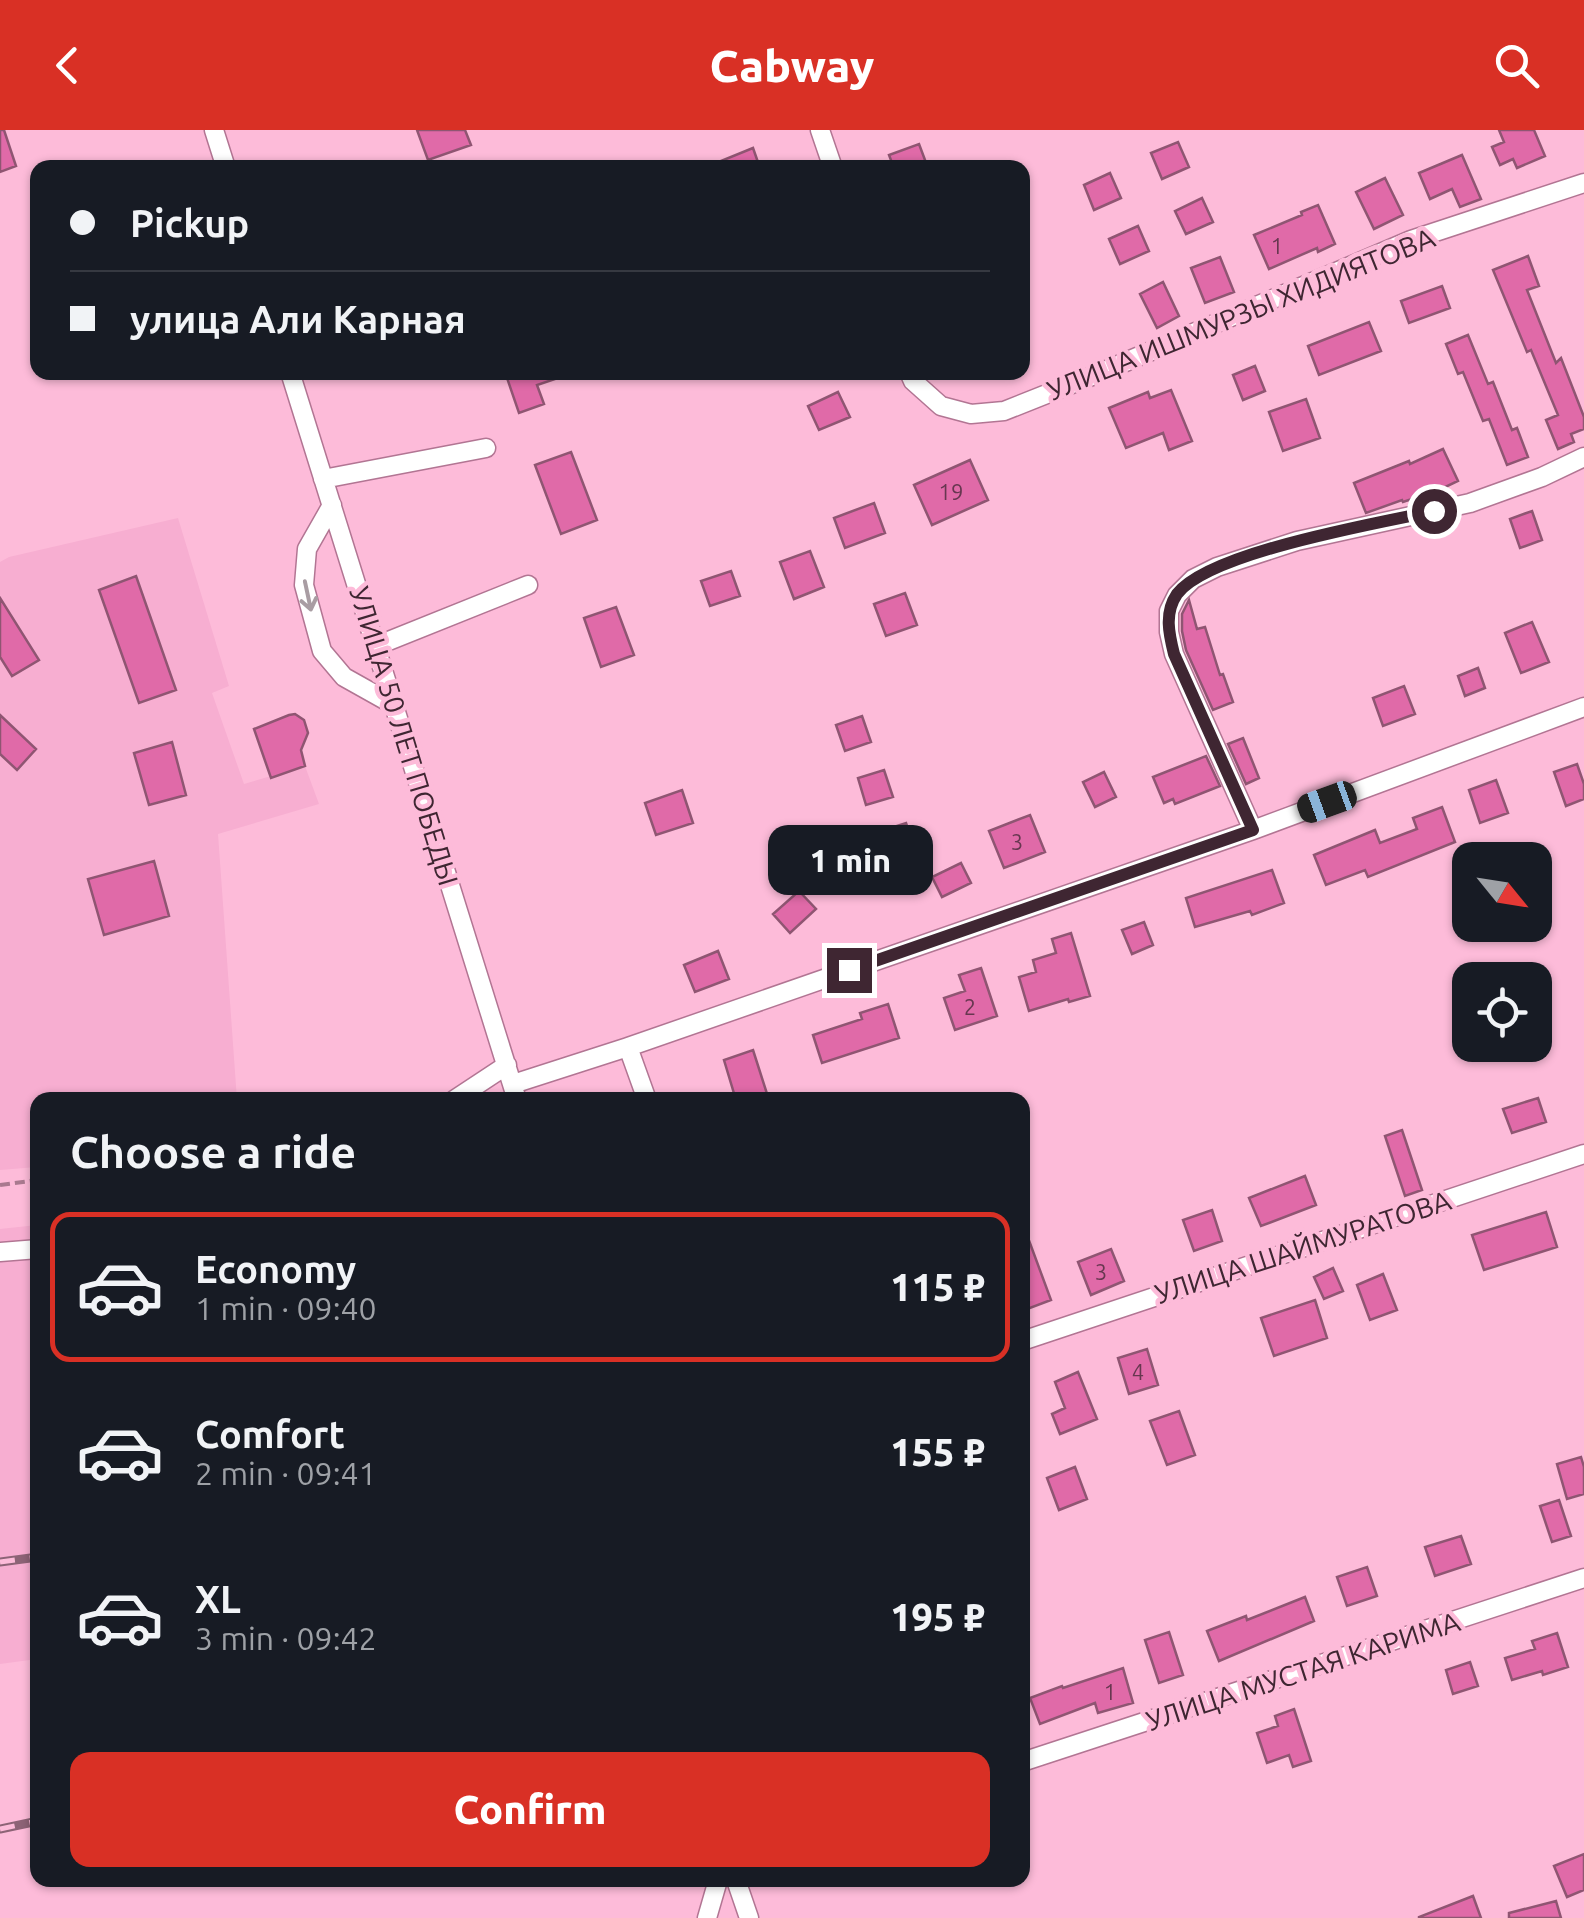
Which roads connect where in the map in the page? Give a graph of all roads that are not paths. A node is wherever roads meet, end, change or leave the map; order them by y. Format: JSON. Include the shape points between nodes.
{"nodes":[{"id":1,"x":214,"y":130,"type":"edge"},
{"id":2,"x":820,"y":130,"type":"edge"},
{"id":3,"x":223,"y":160,"type":"edge"},
{"id":4,"x":830,"y":160,"type":"edge"},
{"id":5,"x":1584,"y":183,"type":"edge"},
{"id":6,"x":292,"y":380,"type":"edge"},
{"id":7,"x":913,"y":380,"type":"edge"},
{"id":8,"x":486,"y":448,"type":"dead end"},
{"id":9,"x":1584,"y":458,"type":"edge"},
{"id":10,"x":323,"y":478,"type":"junction"},
{"id":11,"x":332,"y":505,"type":"junction"},
{"id":12,"x":528,"y":585,"type":"dead end"},
{"id":13,"x":376,"y":646,"type":"junction"},
{"id":14,"x":394,"y":706,"type":"junction"},
{"id":15,"x":1584,"y":707,"type":"edge"},
{"id":16,"x":1253,"y":830,"type":"junction"},
{"id":17,"x":628,"y":1047,"type":"junction"},
{"id":18,"x":507,"y":1065,"type":"junction"},
{"id":19,"x":466,"y":1092,"type":"edge"},
{"id":20,"x":515,"y":1092,"type":"edge"},
{"id":21,"x":644,"y":1092,"type":"edge"},
{"id":22,"x":1584,"y":1154,"type":"edge"},
{"id":23,"x":30,"y":1249,"type":"edge"},
{"id":24,"x":0,"y":1252,"type":"edge"},
{"id":25,"x":1030,"y":1338,"type":"edge"},
{"id":26,"x":1584,"y":1578,"type":"edge"},
{"id":27,"x":1030,"y":1759,"type":"edge"},
{"id":28,"x":716,"y":1887,"type":"edge"},
{"id":29,"x":738,"y":1887,"type":"edge"},
{"id":30,"x":707,"y":1918,"type":"edge"},
{"id":31,"x":749,"y":1918,"type":"edge"}],
"edges":[{"from":1,"to":3,"type":"street"},
{"from":2,"to":4,"type":"street"},
{"from":5,"to":7,"type":"street","name":"УЛИЦА ИШМУРЗЫ ХИДИЯТОВА","via":[[1411,240],[1004,411],[971,414],[941,406]]},
{"from":6,"to":10,"type":"street","name":"УЛИЦА 50 ЛЕТ ПОБЕДЫ"},
{"from":8,"to":10,"type":"street"},
{"from":9,"to":16,"type":"street","via":[[1470,503],[1297,541],[1217,567],[1177,595],[1169,611],[1174,654]]},
{"from":10,"to":11,"type":"street","name":"УЛИЦА 50 ЛЕТ ПОБЕДЫ"},
{"from":11,"to":13,"type":"street","name":"УЛИЦА 50 ЛЕТ ПОБЕДЫ"},
{"from":11,"to":14,"type":"street","one_way":true,"via":[[307,550],[304,585],[322,650],[344,677]]},
{"from":12,"to":13,"type":"street"},
{"from":13,"to":14,"type":"street","name":"УЛИЦА 50 ЛЕТ ПОБЕДЫ"},
{"from":14,"to":18,"type":"street","name":"УЛИЦА 50 ЛЕТ ПОБЕДЫ"},
{"from":15,"to":16,"type":"street"},
{"from":16,"to":17,"type":"street"},
{"from":17,"to":20,"type":"street"},
{"from":17,"to":21,"type":"street"},
{"from":18,"to":19,"type":"street"},
{"from":18,"to":20,"type":"street","name":"УЛИЦА 50 ЛЕТ ПОБЕДЫ"},
{"from":22,"to":25,"type":"street","name":"УЛИЦА ШАЙМУРАТОВА"},
{"from":23,"to":24,"type":"street"},
{"from":26,"to":27,"type":"street","name":"УЛИЦА МУСТАЯ КАРИМА"},
{"from":28,"to":30,"type":"street"},
{"from":29,"to":31,"type":"street"}]}
